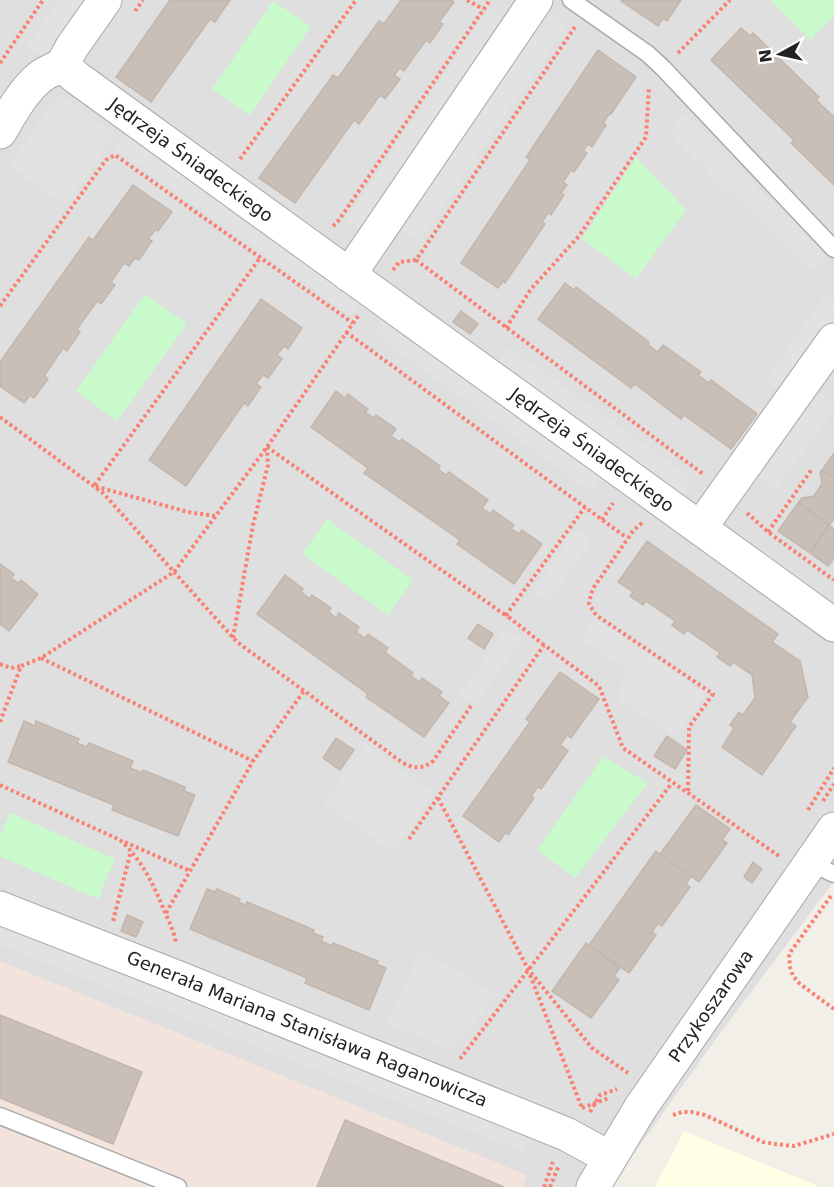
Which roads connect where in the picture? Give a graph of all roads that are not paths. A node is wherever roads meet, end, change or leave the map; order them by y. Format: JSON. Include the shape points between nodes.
{"nodes":[{"id":1,"x":105,"y":0,"type":"edge"},
{"id":2,"x":537,"y":0,"type":"edge"},
{"id":3,"x":571,"y":0,"type":"edge"},
{"id":4,"x":62,"y":65,"type":"junction"},
{"id":5,"x":0,"y":132,"type":"edge"},
{"id":6,"x":834,"y":249,"type":"edge"},
{"id":7,"x":362,"y":284,"type":"junction"},
{"id":8,"x":834,"y":340,"type":"edge"},
{"id":9,"x":700,"y":528,"type":"junction"},
{"id":10,"x":834,"y":625,"type":"edge"},
{"id":11,"x":834,"y":829,"type":"edge"},
{"id":12,"x":823,"y":868,"type":"edge"},
{"id":13,"x":0,"y":908,"type":"edge"},
{"id":14,"x":0,"y":1116,"type":"edge"},
{"id":15,"x":610,"y":1158,"type":"junction"},
{"id":16,"x":178,"y":1187,"type":"edge"},
{"id":17,"x":592,"y":1187,"type":"edge"}],
"edges":[{"from":1,"to":4,"type":"street"},
{"from":2,"to":7,"type":"street"},
{"from":3,"to":6,"type":"lane","via":[[663,68]]},
{"from":4,"to":5,"type":"street","via":[[41,76]]},
{"from":4,"to":7,"type":"street","name":"Jędrzeja Śniadeckiego"},
{"from":7,"to":9,"type":"street","name":"Jędrzeja Śniadeckiego"},
{"from":8,"to":9,"type":"street"},
{"from":9,"to":10,"type":"street","name":"Jędrzeja Śniadeckiego"},
{"from":11,"to":12,"type":"street","name":"Przykoszarowa"},
{"from":12,"to":15,"type":"street","name":"Przykoszarowa","via":[[641,1107]]},
{"from":13,"to":15,"type":"street","name":"Generała Mariana Stanisława Raganowicza","via":[[566,1134]]},
{"from":14,"to":16,"type":"lane"},
{"from":15,"to":17,"type":"street","name":"Przykoszarowa"}]}
